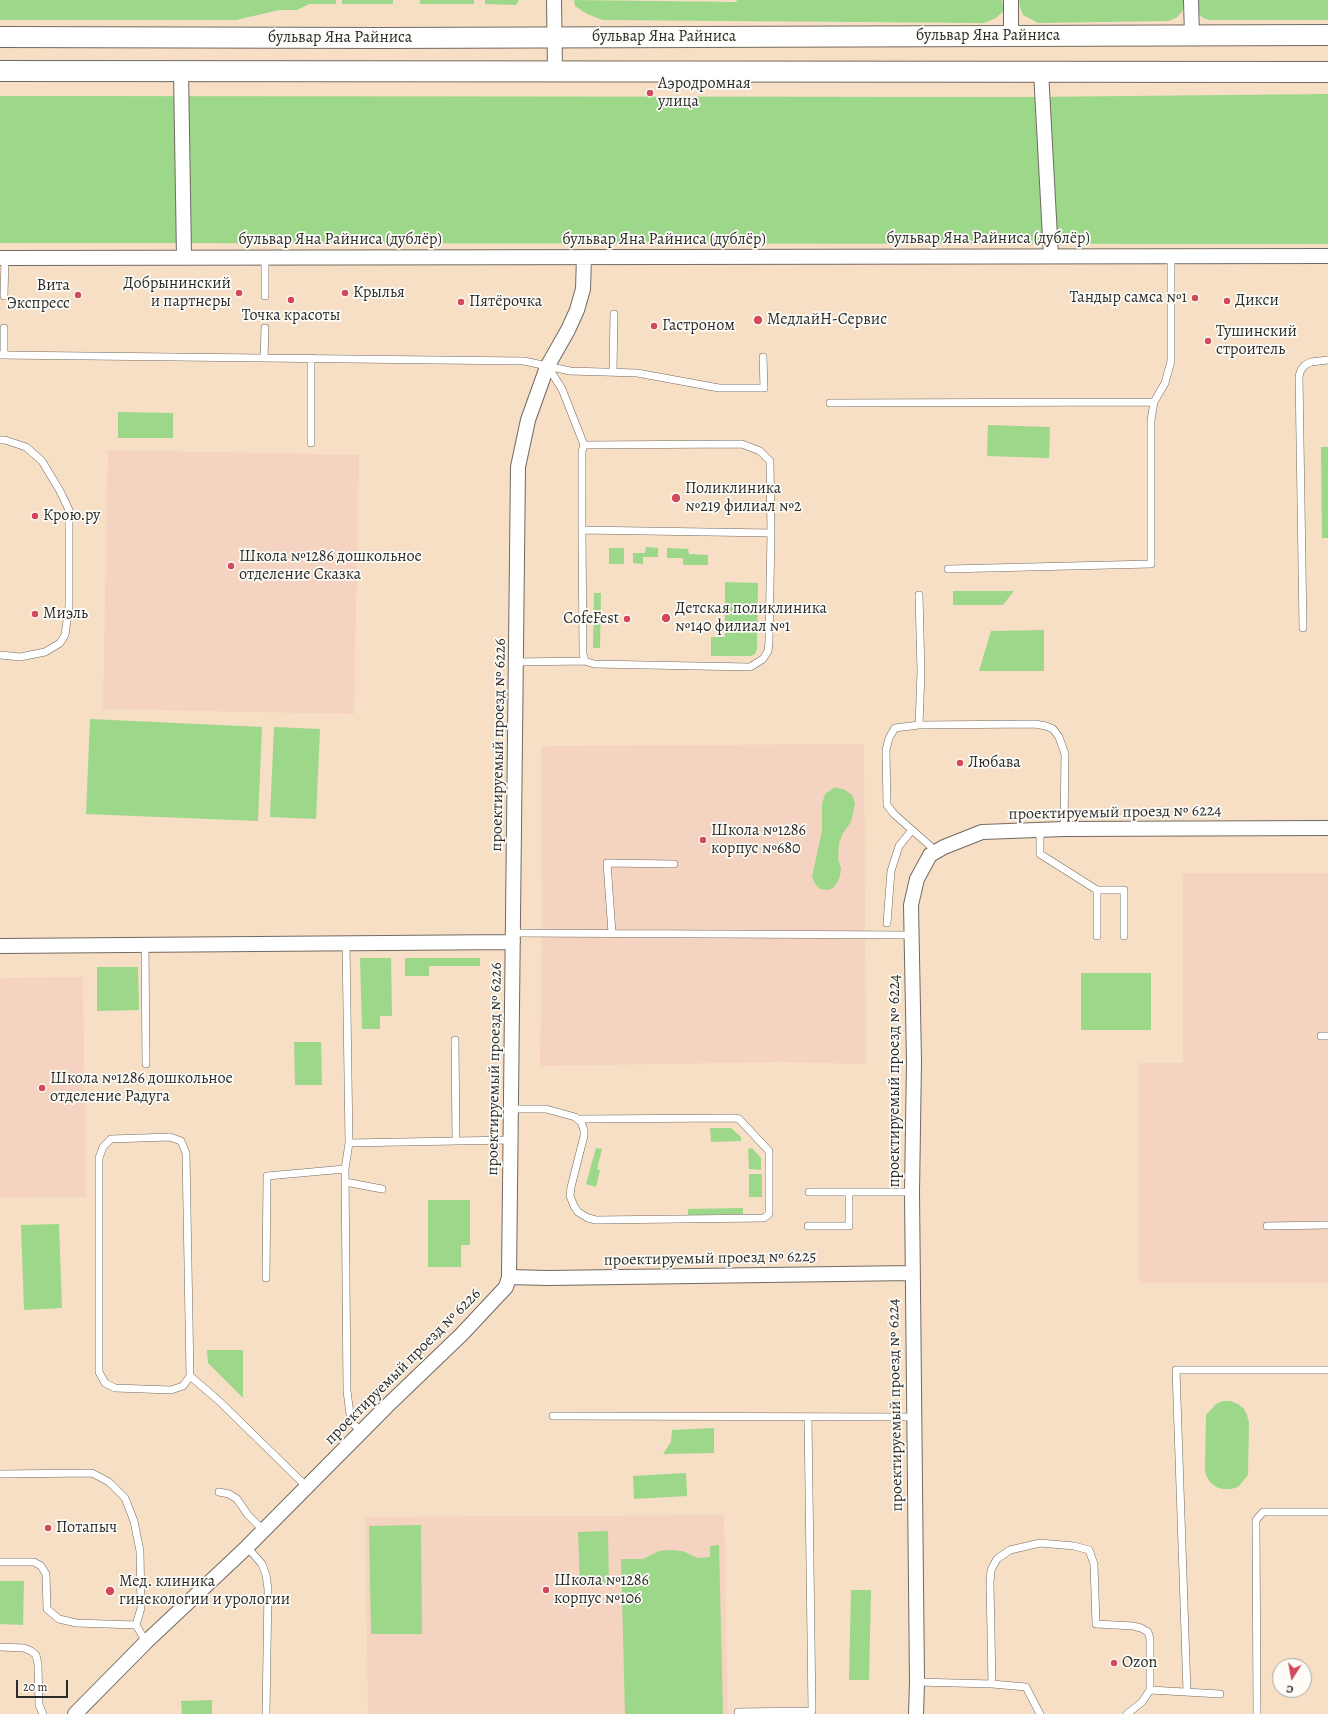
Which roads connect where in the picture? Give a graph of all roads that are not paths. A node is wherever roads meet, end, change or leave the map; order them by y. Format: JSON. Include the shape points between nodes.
{"nodes":[{"id":1,"x":554,"y":0,"type":"edge"},
{"id":2,"x":1011,"y":0,"type":"edge"},
{"id":3,"x":1191,"y":0,"type":"edge"},
{"id":4,"x":1328,"y":35,"type":"edge"},
{"id":5,"x":1011,"y":36,"type":"junction"},
{"id":6,"x":1192,"y":36,"type":"junction"},
{"id":7,"x":0,"y":37,"type":"edge"},
{"id":8,"x":555,"y":37,"type":"junction"},
{"id":9,"x":555,"y":70,"type":"junction"},
{"id":10,"x":0,"y":71,"type":"edge"},
{"id":11,"x":181,"y":71,"type":"junction"},
{"id":12,"x":1040,"y":71,"type":"junction"},
{"id":13,"x":1328,"y":72,"type":"edge"},
{"id":14,"x":1051,"y":256,"type":"junction"},
{"id":15,"x":1171,"y":256,"type":"junction"},
{"id":16,"x":1328,"y":256,"type":"edge"},
{"id":17,"x":184,"y":257,"type":"junction"},
{"id":18,"x":266,"y":257,"type":"junction"},
{"id":19,"x":584,"y":257,"type":"junction"},
{"id":20,"x":2,"y":258,"type":"edge"},
{"id":21,"x":4,"y":296,"type":"dead end"},
{"id":22,"x":265,"y":296,"type":"dead end"},
{"id":23,"x":614,"y":314,"type":"dead end"},
{"id":24,"x":4,"y":328,"type":"dead end"},
{"id":25,"x":265,"y":328,"type":"dead end"},
{"id":26,"x":2,"y":355,"type":"edge"},
{"id":27,"x":763,"y":357,"type":"dead end"},
{"id":28,"x":264,"y":358,"type":"junction"},
{"id":29,"x":311,"y":358,"type":"junction"},
{"id":30,"x":1328,"y":360,"type":"edge"},
{"id":31,"x":547,"y":367,"type":"junction"},
{"id":32,"x":613,"y":372,"type":"junction"},
{"id":33,"x":1154,"y":402,"type":"junction"},
{"id":34,"x":830,"y":403,"type":"dead end"},
{"id":35,"x":0,"y":440,"type":"edge"},
{"id":36,"x":312,"y":443,"type":"dead end"},
{"id":37,"x":584,"y":445,"type":"junction"},
{"id":38,"x":582,"y":530,"type":"junction"},
{"id":39,"x":771,"y":533,"type":"junction"},
{"id":40,"x":948,"y":569,"type":"dead end"},
{"id":41,"x":919,"y":595,"type":"dead end"},
{"id":42,"x":1303,"y":628,"type":"dead end"},
{"id":43,"x":0,"y":656,"type":"edge"},
{"id":44,"x":585,"y":661,"type":"junction"},
{"id":45,"x":516,"y":662,"type":"junction"},
{"id":46,"x":919,"y":724,"type":"junction"},
{"id":47,"x":1328,"y":828,"type":"edge"},
{"id":48,"x":1064,"y":829,"type":"junction"},
{"id":49,"x":912,"y":830,"type":"junction"},
{"id":50,"x":1040,"y":830,"type":"junction"},
{"id":51,"x":937,"y":852,"type":"junction"},
{"id":52,"x":674,"y":864,"type":"dead end"},
{"id":53,"x":1097,"y":890,"type":"junction"},
{"id":54,"x":887,"y":923,"type":"dead end"},
{"id":55,"x":612,"y":933,"type":"junction"},
{"id":56,"x":912,"y":935,"type":"junction"},
{"id":57,"x":1097,"y":936,"type":"dead end"},
{"id":58,"x":1124,"y":936,"type":"dead end"},
{"id":59,"x":513,"y":937,"type":"junction"},
{"id":60,"x":346,"y":943,"type":"junction"},
{"id":61,"x":145,"y":944,"type":"junction"},
{"id":62,"x":0,"y":946,"type":"edge"},
{"id":63,"x":455,"y":1040,"type":"dead end"},
{"id":64,"x":146,"y":1064,"type":"dead end"},
{"id":65,"x":511,"y":1109,"type":"junction"},
{"id":66,"x":578,"y":1119,"type":"junction"},
{"id":67,"x":510,"y":1140,"type":"junction"},
{"id":68,"x":456,"y":1141,"type":"junction"},
{"id":69,"x":349,"y":1143,"type":"junction"},
{"id":70,"x":345,"y":1169,"type":"junction"},
{"id":71,"x":345,"y":1182,"type":"junction"},
{"id":72,"x":382,"y":1189,"type":"dead end"},
{"id":73,"x":808,"y":1192,"type":"dead end"},
{"id":74,"x":849,"y":1192,"type":"junction"},
{"id":75,"x":912,"y":1192,"type":"junction"},
{"id":76,"x":1328,"y":1225,"type":"edge"},
{"id":77,"x":808,"y":1226,"type":"dead end"},
{"id":78,"x":1267,"y":1226,"type":"dead end"},
{"id":79,"x":912,"y":1273,"type":"junction"},
{"id":80,"x":509,"y":1277,"type":"junction"},
{"id":81,"x":266,"y":1278,"type":"dead end"},
{"id":82,"x":1328,"y":1370,"type":"edge"},
{"id":83,"x":190,"y":1376,"type":"junction"},
{"id":84,"x":553,"y":1416,"type":"dead end"},
{"id":85,"x":808,"y":1417,"type":"junction"},
{"id":86,"x":914,"y":1417,"type":"junction"},
{"id":87,"x":361,"y":1432,"type":"junction"},
{"id":88,"x":0,"y":1474,"type":"edge"},
{"id":89,"x":307,"y":1487,"type":"junction"},
{"id":90,"x":219,"y":1492,"type":"dead end"},
{"id":91,"x":1328,"y":1512,"type":"edge"},
{"id":92,"x":263,"y":1530,"type":"junction"},
{"id":93,"x":246,"y":1546,"type":"junction"},
{"id":94,"x":0,"y":1562,"type":"edge"},
{"id":95,"x":136,"y":1625,"type":"junction"},
{"id":96,"x":146,"y":1642,"type":"junction"},
{"id":97,"x":0,"y":1647,"type":"edge"},
{"id":98,"x":917,"y":1682,"type":"junction"},
{"id":99,"x":992,"y":1684,"type":"junction"},
{"id":100,"x":1150,"y":1690,"type":"junction"},
{"id":101,"x":1187,"y":1692,"type":"junction"},
{"id":102,"x":1220,"y":1694,"type":"dead end"},
{"id":103,"x":738,"y":1712,"type":"dead end"},
{"id":104,"x":43,"y":1714,"type":"edge"},
{"id":105,"x":75,"y":1714,"type":"edge"},
{"id":106,"x":266,"y":1714,"type":"edge"},
{"id":107,"x":916,"y":1714,"type":"edge"},
{"id":108,"x":1040,"y":1714,"type":"edge"},
{"id":109,"x":1126,"y":1714,"type":"edge"},
{"id":110,"x":1257,"y":1714,"type":"edge"}],
"edges":[{"from":1,"to":8,"type":"street"},
{"from":2,"to":5,"type":"street"},
{"from":3,"to":6,"type":"street"},
{"from":4,"to":6,"type":"main road","name":"бульвар Яна Райниса"},
{"from":5,"to":6,"type":"main road","name":"бульвар Яна Райниса"},
{"from":5,"to":8,"type":"main road","name":"бульвар Яна Райниса"},
{"from":7,"to":8,"type":"main road","name":"бульвар Яна Райниса"},
{"from":8,"to":9,"type":"street"},
{"from":9,"to":11,"type":"main road","name":"бульвар Яна Райниса"},
{"from":9,"to":12,"type":"main road","name":"бульвар Яна Райниса"},
{"from":10,"to":11,"type":"main road","name":"бульвар Яна Райниса"},
{"from":11,"to":17,"type":"street"},
{"from":12,"to":13,"type":"main road","name":"бульвар Яна Райниса"},
{"from":12,"to":14,"type":"street"},
{"from":14,"to":15,"type":"street","name":"бульвар Яна Райниса (дублёр)"},
{"from":14,"to":19,"type":"street","name":"бульвар Яна Райниса (дублёр)"},
{"from":15,"to":16,"type":"street","name":"бульвар Яна Райниса (дублёр)"},
{"from":15,"to":33,"type":"lane","via":[[1171,361],[1165,383]]},
{"from":17,"to":18,"type":"street","name":"бульвар Яна Райниса (дублёр)"},
{"from":17,"to":20,"type":"street","name":"бульвар Яна Райниса (дублёр)"},
{"from":18,"to":19,"type":"street","name":"бульвар Яна Райниса (дублёр)"},
{"from":18,"to":22,"type":"lane"},
{"from":19,"to":31,"type":"street","name":"проектируемый проезд № 6226","via":[[583,289],[577,310]]},
{"from":20,"to":21,"type":"lane"},
{"from":23,"to":32,"type":"lane"},
{"from":24,"to":26,"type":"lane"},
{"from":25,"to":28,"type":"lane"},
{"from":26,"to":28,"type":"lane"},
{"from":27,"to":32,"type":"lane","via":[[764,388],[719,388],[637,373]]},
{"from":28,"to":29,"type":"lane"},
{"from":29,"to":31,"type":"lane","via":[[524,361]]},
{"from":29,"to":36,"type":"lane"},
{"from":30,"to":42,"type":"lane","via":[[1305,365],[1299,376]]},
{"from":31,"to":32,"type":"lane","via":[[570,371]]},
{"from":31,"to":37,"type":"lane","via":[[562,389]]},
{"from":31,"to":45,"type":"street","name":"проектируемый проезд № 6226","via":[[528,420],[518,467]]},
{"from":33,"to":34,"type":"lane"},
{"from":33,"to":40,"type":"lane","via":[[1151,420],[1151,564]]},
{"from":35,"to":43,"type":"lane","via":[[26,447],[42,461],[69,510],[69,606],[66,630],[60,643],[45,652]]},
{"from":37,"to":38,"type":"lane"},
{"from":37,"to":39,"type":"lane","via":[[742,444],[760,451],[770,461]]},
{"from":38,"to":39,"type":"lane"},
{"from":38,"to":44,"type":"lane","via":[[582,654]]},
{"from":39,"to":44,"type":"lane","via":[[768,651],[763,660],[756,665],[750,667],[594,664]]},
{"from":41,"to":46,"type":"lane"},
{"from":44,"to":45,"type":"lane"},
{"from":45,"to":59,"type":"street","name":"проектируемый проезд № 6226"},
{"from":46,"to":48,"type":"lane","via":[[1035,724],[1053,729],[1065,754]]},
{"from":46,"to":49,"type":"lane","via":[[895,728],[886,750],[887,805]]},
{"from":47,"to":48,"type":"street","name":"проектируемый проезд № 6224"},
{"from":48,"to":50,"type":"street","name":"проектируемый проезд № 6224"},
{"from":49,"to":51,"type":"lane"},
{"from":49,"to":54,"type":"lane","via":[[899,846],[891,871]]},
{"from":50,"to":51,"type":"street","name":"проектируемый проезд № 6224","via":[[982,832]]},
{"from":50,"to":53,"type":"lane","via":[[1040,854]]},
{"from":51,"to":56,"type":"street","name":"проектируемый проезд № 6224","via":[[930,856],[917,879],[912,905]]},
{"from":52,"to":55,"type":"lane","via":[[607,863]]},
{"from":53,"to":57,"type":"lane"},
{"from":53,"to":58,"type":"lane","via":[[1124,890]]},
{"from":55,"to":56,"type":"lane"},
{"from":55,"to":59,"type":"lane"},
{"from":56,"to":75,"type":"street","name":"проектируемый проезд № 6224"},
{"from":59,"to":60,"type":"street"},
{"from":59,"to":65,"type":"street","name":"проектируемый проезд № 6226"},
{"from":60,"to":61,"type":"street"},
{"from":60,"to":69,"type":"lane"},
{"from":61,"to":62,"type":"street"},
{"from":61,"to":64,"type":"lane"},
{"from":63,"to":68,"type":"lane"},
{"from":65,"to":66,"type":"lane","via":[[546,1109]]},
{"from":65,"to":67,"type":"street","name":"проектируемый проезд № 6226"},
{"from":66,"to":66,"type":"lane","via":[[739,1119],[769,1151],[769,1214],[764,1218],[588,1218],[578,1212],[570,1196],[584,1136],[583,1125]]},
{"from":67,"to":68,"type":"lane"},
{"from":67,"to":80,"type":"street","name":"проектируемый проезд № 6226"},
{"from":68,"to":69,"type":"lane"},
{"from":69,"to":70,"type":"lane"},
{"from":70,"to":71,"type":"lane"},
{"from":70,"to":81,"type":"lane","via":[[267,1176]]},
{"from":71,"to":72,"type":"lane"},
{"from":71,"to":87,"type":"lane","via":[[347,1391],[351,1422]]},
{"from":73,"to":74,"type":"lane"},
{"from":74,"to":75,"type":"lane"},
{"from":74,"to":77,"type":"lane","via":[[849,1226]]},
{"from":75,"to":79,"type":"street","name":"проектируемый проезд № 6224"},
{"from":76,"to":78,"type":"lane"},
{"from":79,"to":80,"type":"street","name":"проектируемый проезд № 6225"},
{"from":79,"to":86,"type":"street","name":"проектируемый проезд № 6224"},
{"from":80,"to":87,"type":"street","name":"проектируемый проезд № 6226","via":[[506,1287],[493,1302]]},
{"from":82,"to":101,"type":"lane","via":[[1176,1370]]},
{"from":83,"to":83,"type":"lane","via":[[183,1386],[171,1390],[115,1388],[105,1383],[99,1372],[99,1158],[103,1147],[111,1139],[170,1137],[181,1141],[186,1153]]},
{"from":83,"to":89,"type":"lane"},
{"from":84,"to":85,"type":"lane"},
{"from":85,"to":86,"type":"lane"},
{"from":85,"to":103,"type":"lane","via":[[812,1711]]},
{"from":86,"to":98,"type":"street","name":"проектируемый проезд № 6224"},
{"from":87,"to":89,"type":"street","name":"проектируемый проезд № 6226"},
{"from":88,"to":95,"type":"lane","via":[[92,1473],[109,1482],[125,1498],[134,1521],[140,1551],[141,1608]]},
{"from":89,"to":92,"type":"street","name":"проектируемый проезд № 6226"},
{"from":90,"to":92,"type":"lane","via":[[237,1499]]},
{"from":91,"to":110,"type":"lane","via":[[1263,1512],[1256,1520]]},
{"from":92,"to":93,"type":"street","name":"проектируемый проезд № 6226"},
{"from":93,"to":96,"type":"street","name":"проектируемый проезд № 6226"},
{"from":93,"to":106,"type":"lane","via":[[262,1564],[268,1589]]},
{"from":94,"to":95,"type":"lane","via":[[34,1562],[41,1566],[46,1574],[47,1609],[59,1619],[76,1623]]},
{"from":95,"to":96,"type":"lane"},
{"from":96,"to":105,"type":"street","name":"проектируемый проезд № 6226"},
{"from":97,"to":104,"type":"lane","via":[[24,1648],[36,1656],[39,1705]]},
{"from":98,"to":99,"type":"lane"},
{"from":98,"to":107,"type":"street","name":"проектируемый проезд № 6224"},
{"from":99,"to":100,"type":"lane","via":[[991,1570],[997,1559],[1010,1550],[1040,1544],[1074,1546],[1089,1550],[1094,1564],[1096,1624],[1133,1626],[1148,1632]]},
{"from":99,"to":108,"type":"lane","via":[[1026,1687]]},
{"from":100,"to":101,"type":"lane"},
{"from":100,"to":109,"type":"lane","via":[[1142,1702]]},
{"from":101,"to":102,"type":"lane"}]}
